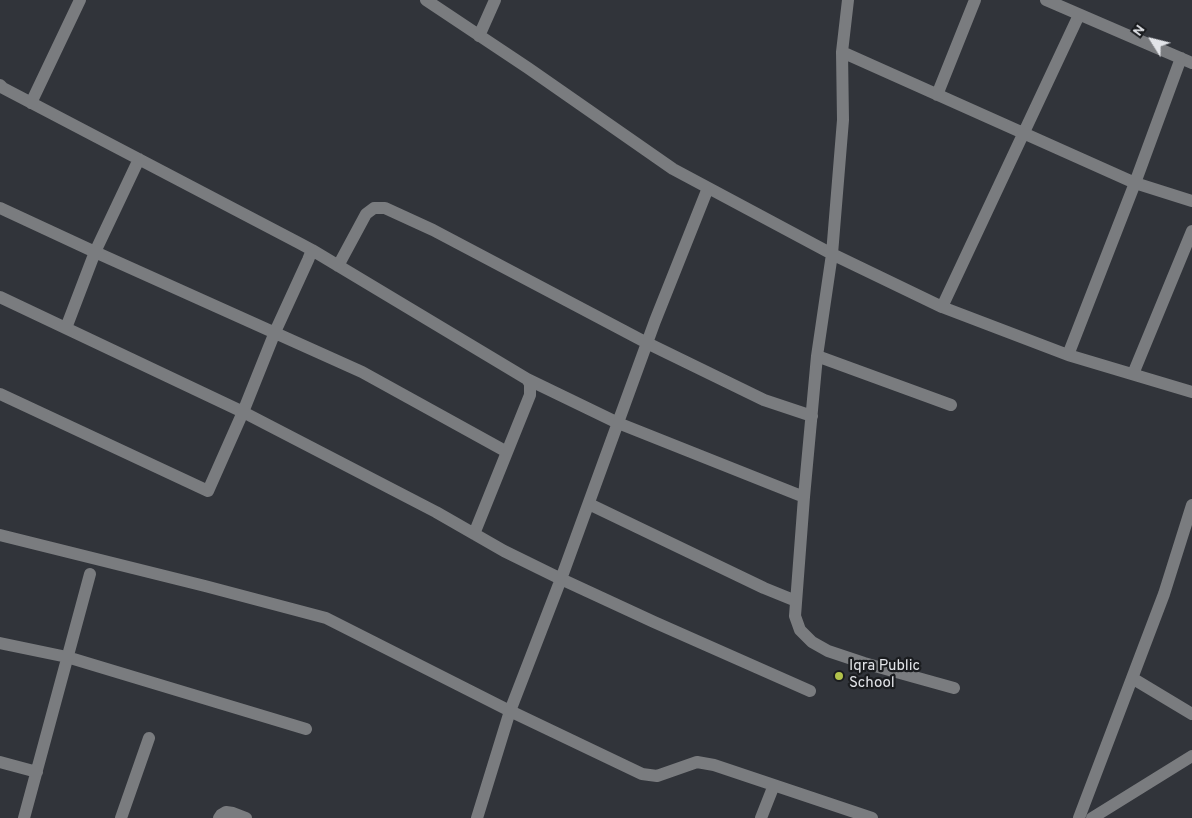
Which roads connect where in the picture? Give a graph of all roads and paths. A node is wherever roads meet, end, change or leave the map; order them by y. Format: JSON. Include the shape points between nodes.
{"nodes":[{"id":1,"x":80,"y":0,"type":"edge"},
{"id":2,"x":426,"y":0,"type":"edge"},
{"id":3,"x":495,"y":0,"type":"edge"},
{"id":4,"x":848,"y":0,"type":"edge"},
{"id":5,"x":975,"y":0,"type":"edge"},
{"id":6,"x":1046,"y":0,"type":"edge"},
{"id":7,"x":1079,"y":15,"type":"junction"},
{"id":8,"x":479,"y":36,"type":"junction"},
{"id":9,"x":842,"y":52,"type":"junction"},
{"id":10,"x":1186,"y":61,"type":"edge"},
{"id":11,"x":0,"y":85,"type":"edge"},
{"id":12,"x":937,"y":95,"type":"junction"},
{"id":13,"x":31,"y":103,"type":"junction"},
{"id":14,"x":1024,"y":134,"type":"junction"},
{"id":15,"x":139,"y":159,"type":"junction"},
{"id":16,"x":1135,"y":184,"type":"junction"},
{"id":17,"x":708,"y":188,"type":"junction"},
{"id":18,"x":1192,"y":202,"type":"edge"},
{"id":19,"x":0,"y":208,"type":"edge"},
{"id":20,"x":1192,"y":231,"type":"edge"},
{"id":21,"x":312,"y":250,"type":"junction"},
{"id":22,"x":95,"y":252,"type":"junction"},
{"id":23,"x":832,"y":254,"type":"junction"},
{"id":24,"x":338,"y":266,"type":"junction"},
{"id":25,"x":0,"y":297,"type":"edge"},
{"id":26,"x":942,"y":307,"type":"junction"},
{"id":27,"x":66,"y":328,"type":"junction"},
{"id":28,"x":275,"y":332,"type":"junction"},
{"id":29,"x":647,"y":343,"type":"junction"},
{"id":30,"x":1068,"y":355,"type":"junction"},
{"id":31,"x":817,"y":356,"type":"junction"},
{"id":32,"x":1133,"y":374,"type":"junction"},
{"id":33,"x":526,"y":379,"type":"junction"},
{"id":34,"x":1192,"y":392,"type":"edge"},
{"id":35,"x":0,"y":394,"type":"edge"},
{"id":36,"x":950,"y":405,"type":"dead end"},
{"id":37,"x":243,"y":412,"type":"junction"},
{"id":38,"x":812,"y":416,"type":"junction"},
{"id":39,"x":618,"y":424,"type":"junction"},
{"id":40,"x":507,"y":452,"type":"junction"},
{"id":41,"x":804,"y":497,"type":"junction"},
{"id":42,"x":589,"y":504,"type":"junction"},
{"id":43,"x":1192,"y":505,"type":"edge"},
{"id":44,"x":474,"y":534,"type":"junction"},
{"id":45,"x":0,"y":535,"type":"edge"},
{"id":46,"x":90,"y":574,"type":"dead end"},
{"id":47,"x":562,"y":579,"type":"junction"},
{"id":48,"x":796,"y":601,"type":"junction"},
{"id":49,"x":0,"y":642,"type":"edge"},
{"id":50,"x":68,"y":657,"type":"junction"},
{"id":51,"x":1132,"y":678,"type":"junction"},
{"id":52,"x":954,"y":688,"type":"dead end"},
{"id":53,"x":810,"y":691,"type":"dead end"},
{"id":54,"x":510,"y":711,"type":"junction"},
{"id":55,"x":1192,"y":714,"type":"edge"},
{"id":56,"x":306,"y":729,"type":"dead end"},
{"id":57,"x":149,"y":738,"type":"dead end"},
{"id":58,"x":1192,"y":756,"type":"edge"},
{"id":59,"x":0,"y":762,"type":"edge"},
{"id":60,"x":37,"y":772,"type":"junction"},
{"id":61,"x":774,"y":785,"type":"junction"},
{"id":62,"x":24,"y":818,"type":"edge"},
{"id":63,"x":121,"y":818,"type":"edge"},
{"id":64,"x":219,"y":818,"type":"edge"},
{"id":65,"x":246,"y":818,"type":"edge"},
{"id":66,"x":477,"y":818,"type":"edge"},
{"id":67,"x":761,"y":818,"type":"edge"},
{"id":68,"x":872,"y":818,"type":"edge"},
{"id":69,"x":1079,"y":818,"type":"edge"},
{"id":70,"x":1092,"y":818,"type":"edge"}],
"edges":[{"from":1,"to":13,"type":"street"},
{"from":2,"to":8,"type":"street"},
{"from":3,"to":8,"type":"street"},
{"from":4,"to":9,"type":"street"},
{"from":5,"to":12,"type":"street"},
{"from":6,"to":7,"type":"street"},
{"from":7,"to":10,"type":"street"},
{"from":7,"to":14,"type":"street"},
{"from":8,"to":17,"type":"street","via":[[673,169]]},
{"from":9,"to":12,"type":"street"},
{"from":9,"to":23,"type":"street","via":[[843,120]]},
{"from":10,"to":16,"type":"street"},
{"from":11,"to":13,"type":"street"},
{"from":12,"to":14,"type":"street"},
{"from":13,"to":15,"type":"street"},
{"from":14,"to":16,"type":"street"},
{"from":14,"to":26,"type":"street"},
{"from":15,"to":21,"type":"street"},
{"from":15,"to":22,"type":"street"},
{"from":16,"to":18,"type":"street"},
{"from":16,"to":30,"type":"street"},
{"from":17,"to":23,"type":"street"},
{"from":17,"to":29,"type":"street"},
{"from":19,"to":22,"type":"street"},
{"from":20,"to":32,"type":"street"},
{"from":21,"to":24,"type":"street"},
{"from":21,"to":28,"type":"street"},
{"from":22,"to":27,"type":"street"},
{"from":22,"to":28,"type":"street"},
{"from":23,"to":26,"type":"street"},
{"from":23,"to":31,"type":"street"},
{"from":24,"to":29,"type":"street","via":[[366,214],[374,208],[385,208]]},
{"from":24,"to":33,"type":"street"},
{"from":25,"to":27,"type":"street"},
{"from":26,"to":30,"type":"street"},
{"from":27,"to":37,"type":"street"},
{"from":28,"to":37,"type":"street"},
{"from":28,"to":40,"type":"street","via":[[362,372]]},
{"from":29,"to":38,"type":"street","via":[[764,400]]},
{"from":29,"to":39,"type":"street"},
{"from":30,"to":32,"type":"street"},
{"from":31,"to":36,"type":"street"},
{"from":31,"to":38,"type":"street"},
{"from":32,"to":34,"type":"street"},
{"from":33,"to":39,"type":"street"},
{"from":33,"to":40,"type":"street","via":[[530,384],[530,395]]},
{"from":35,"to":37,"type":"street","via":[[208,491]]},
{"from":37,"to":44,"type":"street"},
{"from":38,"to":41,"type":"street"},
{"from":39,"to":41,"type":"street"},
{"from":39,"to":42,"type":"street"},
{"from":40,"to":44,"type":"street"},
{"from":41,"to":48,"type":"street"},
{"from":42,"to":47,"type":"street"},
{"from":42,"to":48,"type":"street"},
{"from":43,"to":51,"type":"street","via":[[1164,594]]},
{"from":44,"to":47,"type":"street"},
{"from":45,"to":54,"type":"street","via":[[326,618]]},
{"from":46,"to":50,"type":"street"},
{"from":47,"to":53,"type":"street"},
{"from":47,"to":54,"type":"street"},
{"from":48,"to":52,"type":"street","via":[[795,616],[800,630],[820,647]]},
{"from":49,"to":50,"type":"street"},
{"from":50,"to":56,"type":"street"},
{"from":50,"to":60,"type":"street"},
{"from":51,"to":55,"type":"street"},
{"from":51,"to":69,"type":"street"},
{"from":54,"to":61,"type":"street","via":[[642,774],[657,776],[697,762]]},
{"from":54,"to":66,"type":"street"},
{"from":57,"to":63,"type":"street"},
{"from":58,"to":70,"type":"street"},
{"from":59,"to":60,"type":"street"},
{"from":60,"to":62,"type":"street"},
{"from":61,"to":67,"type":"street"},
{"from":61,"to":68,"type":"street"},
{"from":64,"to":65,"type":"street","via":[[226,812]]}]}
